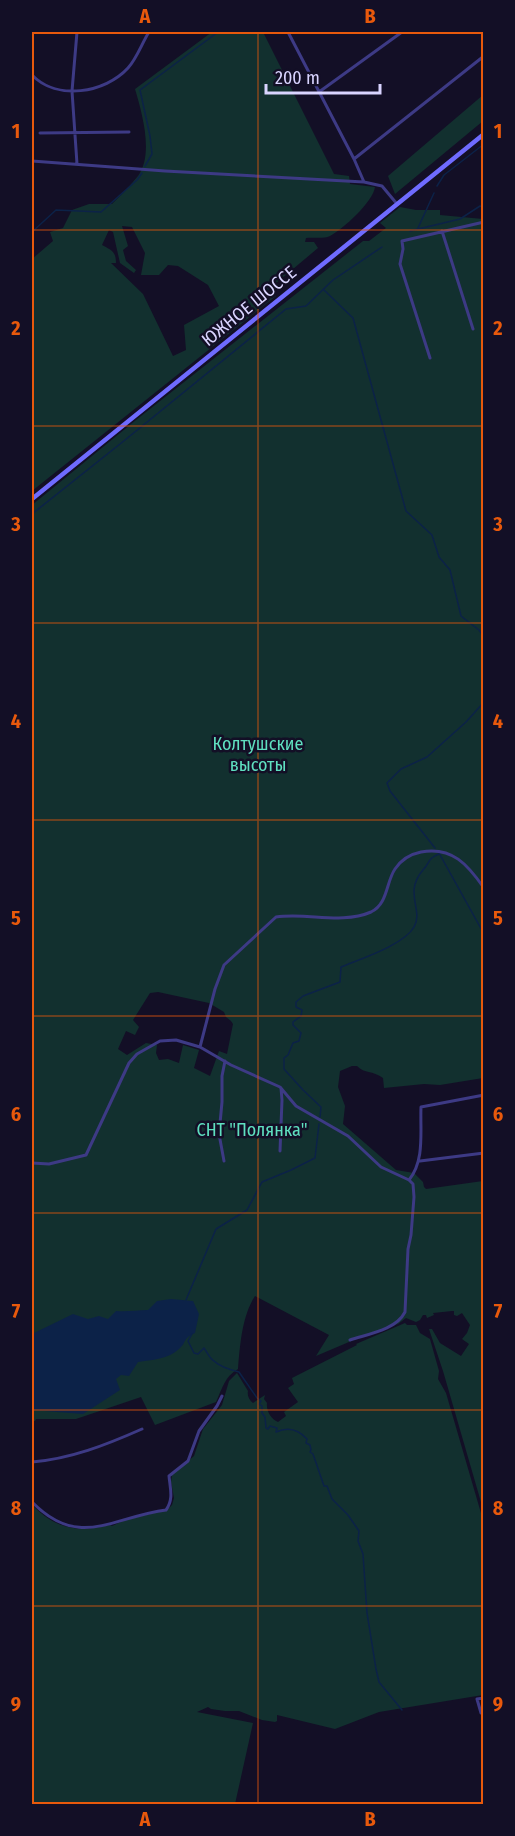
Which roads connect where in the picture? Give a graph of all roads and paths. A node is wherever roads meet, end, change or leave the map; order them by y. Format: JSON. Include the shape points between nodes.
{"nodes":[{"id":1,"x":78,"y":32,"type":"edge"},
{"id":2,"x":149,"y":32,"type":"edge"},
{"id":3,"x":288,"y":32,"type":"edge"},
{"id":4,"x":402,"y":32,"type":"edge"},
{"id":5,"x":483,"y":56,"type":"edge"},
{"id":6,"x":32,"y":75,"type":"edge"},
{"id":7,"x":72,"y":91,"type":"junction"},
{"id":8,"x":319,"y":92,"type":"junction"},
{"id":9,"x":129,"y":132,"type":"dead end"},
{"id":10,"x":40,"y":133,"type":"dead end"},
{"id":11,"x":75,"y":134,"type":"junction"},
{"id":12,"x":483,"y":134,"type":"edge"},
{"id":13,"x":354,"y":159,"type":"junction"},
{"id":14,"x":32,"y":160,"type":"edge"},
{"id":15,"x":77,"y":164,"type":"junction"},
{"id":16,"x":364,"y":182,"type":"junction"},
{"id":17,"x":397,"y":204,"type":"junction"},
{"id":18,"x":483,"y":222,"type":"edge"},
{"id":19,"x":442,"y":231,"type":"junction"},
{"id":20,"x":473,"y":329,"type":"dead end"},
{"id":21,"x":430,"y":357,"type":"dead end"},
{"id":22,"x":32,"y":498,"type":"edge"},
{"id":23,"x":483,"y":888,"type":"edge"},
{"id":24,"x":200,"y":1047,"type":"junction"},
{"id":25,"x":225,"y":1061,"type":"junction"},
{"id":26,"x":280,"y":1087,"type":"junction"},
{"id":27,"x":483,"y":1095,"type":"edge"},
{"id":28,"x":280,"y":1151,"type":"dead end"},
{"id":29,"x":483,"y":1153,"type":"edge"},
{"id":30,"x":224,"y":1161,"type":"dead end"},
{"id":31,"x":420,"y":1161,"type":"junction"},
{"id":32,"x":32,"y":1163,"type":"edge"},
{"id":33,"x":409,"y":1180,"type":"junction"},
{"id":34,"x":350,"y":1340,"type":"dead end"},
{"id":35,"x":222,"y":1396,"type":"dead end"},
{"id":36,"x":142,"y":1429,"type":"dead end"},
{"id":37,"x":32,"y":1462,"type":"edge"},
{"id":38,"x":32,"y":1502,"type":"edge"},
{"id":39,"x":483,"y":1698,"type":"edge"},
{"id":40,"x":481,"y":1713,"type":"dead end"}],
"edges":[{"from":1,"to":7,"type":"street"},
{"from":2,"to":7,"type":"street","via":[[130,66],[118,77],[100,88]]},
{"from":3,"to":8,"type":"street"},
{"from":4,"to":8,"type":"street"},
{"from":5,"to":13,"type":"street"},
{"from":6,"to":7,"type":"street","via":[[53,88]]},
{"from":7,"to":11,"type":"street"},
{"from":8,"to":13,"type":"street"},
{"from":9,"to":11,"type":"street"},
{"from":10,"to":11,"type":"street"},
{"from":11,"to":15,"type":"street"},
{"from":12,"to":17,"type":"street","name":"ЮЖНОЕ ШОССЕ"},
{"from":13,"to":16,"type":"street"},
{"from":14,"to":15,"type":"street"},
{"from":15,"to":16,"type":"street"},
{"from":16,"to":17,"type":"street","via":[[382,186]]},
{"from":17,"to":22,"type":"street","name":"ЮЖНОЕ ШОССЕ"},
{"from":18,"to":19,"type":"street"},
{"from":19,"to":20,"type":"street"},
{"from":19,"to":21,"type":"street","via":[[402,241],[400,264]]},
{"from":23,"to":24,"type":"street","via":[[460,860],[444,851],[424,852],[405,858],[396,867],[386,895],[374,910],[341,918],[276,917],[224,965]]},
{"from":24,"to":25,"type":"street"},
{"from":24,"to":32,"type":"street","via":[[167,1040],[137,1054],[124,1071],[86,1155],[49,1164]]},
{"from":25,"to":26,"type":"street"},
{"from":25,"to":30,"type":"street","via":[[219,1134]]},
{"from":26,"to":28,"type":"street"},
{"from":26,"to":33,"type":"street","via":[[296,1106],[348,1136],[381,1167]]},
{"from":27,"to":31,"type":"street","via":[[421,1107]]},
{"from":29,"to":31,"type":"street"},
{"from":31,"to":33,"type":"street"},
{"from":33,"to":34,"type":"street","via":[[414,1197],[405,1312],[390,1326]]},
{"from":35,"to":38,"type":"street","via":[[199,1431],[188,1461],[169,1476],[172,1493],[166,1509],[83,1528],[49,1518]]},
{"from":36,"to":37,"type":"street","via":[[73,1456]]},
{"from":39,"to":40,"type":"street","via":[[477,1699]]}]}
